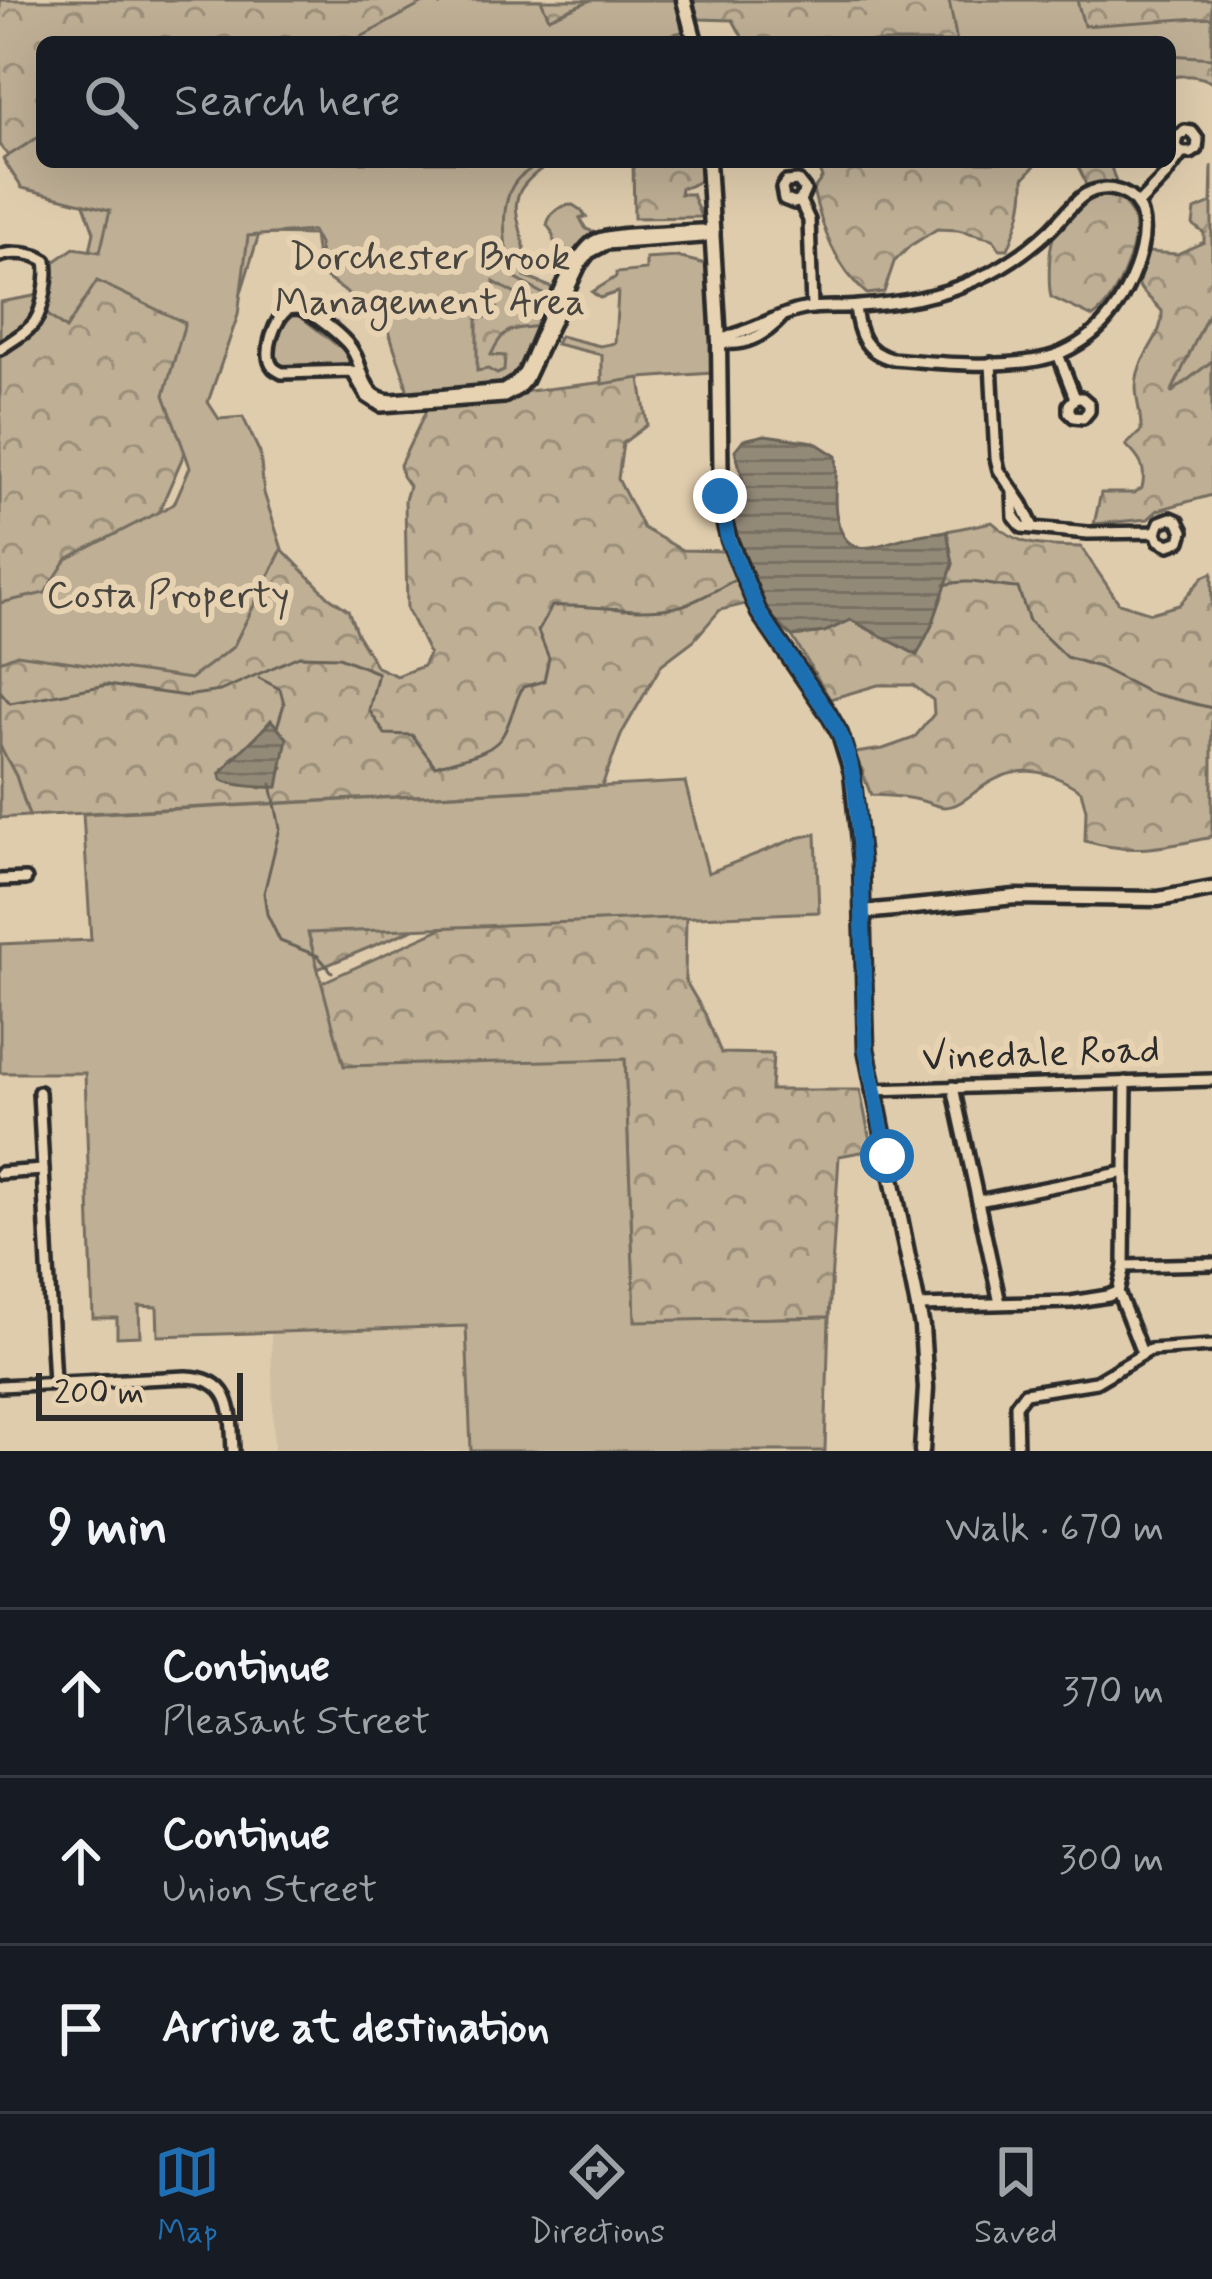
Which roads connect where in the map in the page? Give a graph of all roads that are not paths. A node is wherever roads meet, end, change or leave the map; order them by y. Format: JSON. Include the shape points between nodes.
{"nodes":[{"id":1,"x":685,"y":0,"type":"edge"},
{"id":2,"x":694,"y":36,"type":"edge"},
{"id":3,"x":1182,"y":153,"type":"dead end"},
{"id":4,"x":1176,"y":161,"type":"edge"},
{"id":5,"x":708,"y":168,"type":"edge"},
{"id":6,"x":1171,"y":168,"type":"edge"},
{"id":7,"x":800,"y":201,"type":"dead end"},
{"id":8,"x":1137,"y":205,"type":"junction"},
{"id":9,"x":713,"y":233,"type":"junction"},
{"id":10,"x":0,"y":256,"type":"edge"},
{"id":11,"x":855,"y":307,"type":"junction"},
{"id":12,"x":812,"y":308,"type":"junction"},
{"id":13,"x":549,"y":324,"type":"junction"},
{"id":14,"x":719,"y":341,"type":"junction"},
{"id":15,"x":0,"y":349,"type":"edge"},
{"id":16,"x":1058,"y":354,"type":"junction"},
{"id":17,"x":356,"y":359,"type":"junction"},
{"id":18,"x":991,"y":363,"type":"junction"},
{"id":19,"x":350,"y":370,"type":"junction"},
{"id":20,"x":1075,"y":398,"type":"dead end"},
{"id":21,"x":1156,"y":532,"type":"dead end"},
{"id":22,"x":26,"y":879,"type":"dead end"},
{"id":23,"x":0,"y":880,"type":"edge"},
{"id":24,"x":1212,"y":889,"type":"edge"},
{"id":25,"x":863,"y":912,"type":"junction"},
{"id":26,"x":1212,"y":1080,"type":"edge"},
{"id":27,"x":1126,"y":1082,"type":"junction"},
{"id":28,"x":953,"y":1087,"type":"junction"},
{"id":29,"x":872,"y":1090,"type":"junction"},
{"id":30,"x":39,"y":1091,"type":"dead end"},
{"id":31,"x":43,"y":1170,"type":"junction"},
{"id":32,"x":1126,"y":1172,"type":"junction"},
{"id":33,"x":0,"y":1174,"type":"edge"},
{"id":34,"x":978,"y":1202,"type":"junction"},
{"id":35,"x":1212,"y":1264,"type":"edge"},
{"id":36,"x":1124,"y":1266,"type":"junction"},
{"id":37,"x":1118,"y":1292,"type":"junction"},
{"id":38,"x":1000,"y":1303,"type":"junction"},
{"id":39,"x":919,"y":1306,"type":"junction"},
{"id":40,"x":1212,"y":1346,"type":"edge"},
{"id":41,"x":1142,"y":1353,"type":"junction"},
{"id":42,"x":54,"y":1383,"type":"junction"},
{"id":43,"x":0,"y":1386,"type":"edge"},
{"id":44,"x":233,"y":1451,"type":"edge"},
{"id":45,"x":922,"y":1451,"type":"edge"},
{"id":46,"x":1017,"y":1451,"type":"edge"}],
"edges":[{"from":1,"to":2,"type":"main road"},
{"from":3,"to":4,"type":"street"},
{"from":5,"to":9,"type":"main road"},
{"from":6,"to":8,"type":"street"},
{"from":7,"to":12,"type":"street","via":[[809,220]]},
{"from":8,"to":11,"type":"street","via":[[1118,191],[1095,190],[987,275],[927,298]]},
{"from":8,"to":16,"type":"street","via":[[1144,233],[1120,301],[1097,329]]},
{"from":9,"to":13,"type":"street","via":[[584,249]]},
{"from":9,"to":14,"type":"main road"},
{"from":10,"to":15,"type":"street","via":[[40,256],[48,268],[37,322]]},
{"from":11,"to":12,"type":"street"},
{"from":11,"to":18,"type":"street","via":[[861,338],[881,356]]},
{"from":12,"to":14,"type":"street","via":[[784,315],[749,340]]},
{"from":13,"to":17,"type":"street","via":[[524,373],[498,391],[383,400]]},
{"from":13,"to":19,"type":"street","via":[[526,380],[500,398],[380,406]]},
{"from":14,"to":25,"type":"main road","via":[[720,496],[728,540],[759,613],[840,734],[852,772]]},
{"from":16,"to":18,"type":"street"},
{"from":16,"to":20,"type":"street"},
{"from":17,"to":19,"type":"street"},
{"from":17,"to":19,"type":"street","via":[[304,310],[281,317],[268,354],[277,371]]},
{"from":18,"to":21,"type":"street","via":[[999,470],[1033,527]]},
{"from":22,"to":23,"type":"street"},
{"from":24,"to":25,"type":"main road","via":[[1158,899],[1015,898]]},
{"from":25,"to":29,"type":"main road"},
{"from":26,"to":27,"type":"street","name":"Vinedale Road"},
{"from":27,"to":28,"type":"street","name":"Vinedale Road"},
{"from":27,"to":32,"type":"street"},
{"from":28,"to":29,"type":"street","name":"Vinedale Road"},
{"from":28,"to":34,"type":"street"},
{"from":29,"to":39,"type":"main road"},
{"from":30,"to":31,"type":"street"},
{"from":31,"to":33,"type":"street"},
{"from":31,"to":42,"type":"street"},
{"from":32,"to":34,"type":"street"},
{"from":32,"to":36,"type":"street"},
{"from":34,"to":38,"type":"street"},
{"from":35,"to":36,"type":"street"},
{"from":36,"to":37,"type":"street"},
{"from":37,"to":38,"type":"street"},
{"from":37,"to":41,"type":"street"},
{"from":38,"to":39,"type":"street"},
{"from":39,"to":45,"type":"main road"},
{"from":40,"to":41,"type":"street"},
{"from":41,"to":46,"type":"street","via":[[1096,1382],[1023,1394]]},
{"from":42,"to":43,"type":"street"},
{"from":42,"to":44,"type":"street","via":[[206,1379],[227,1401]]}]}
